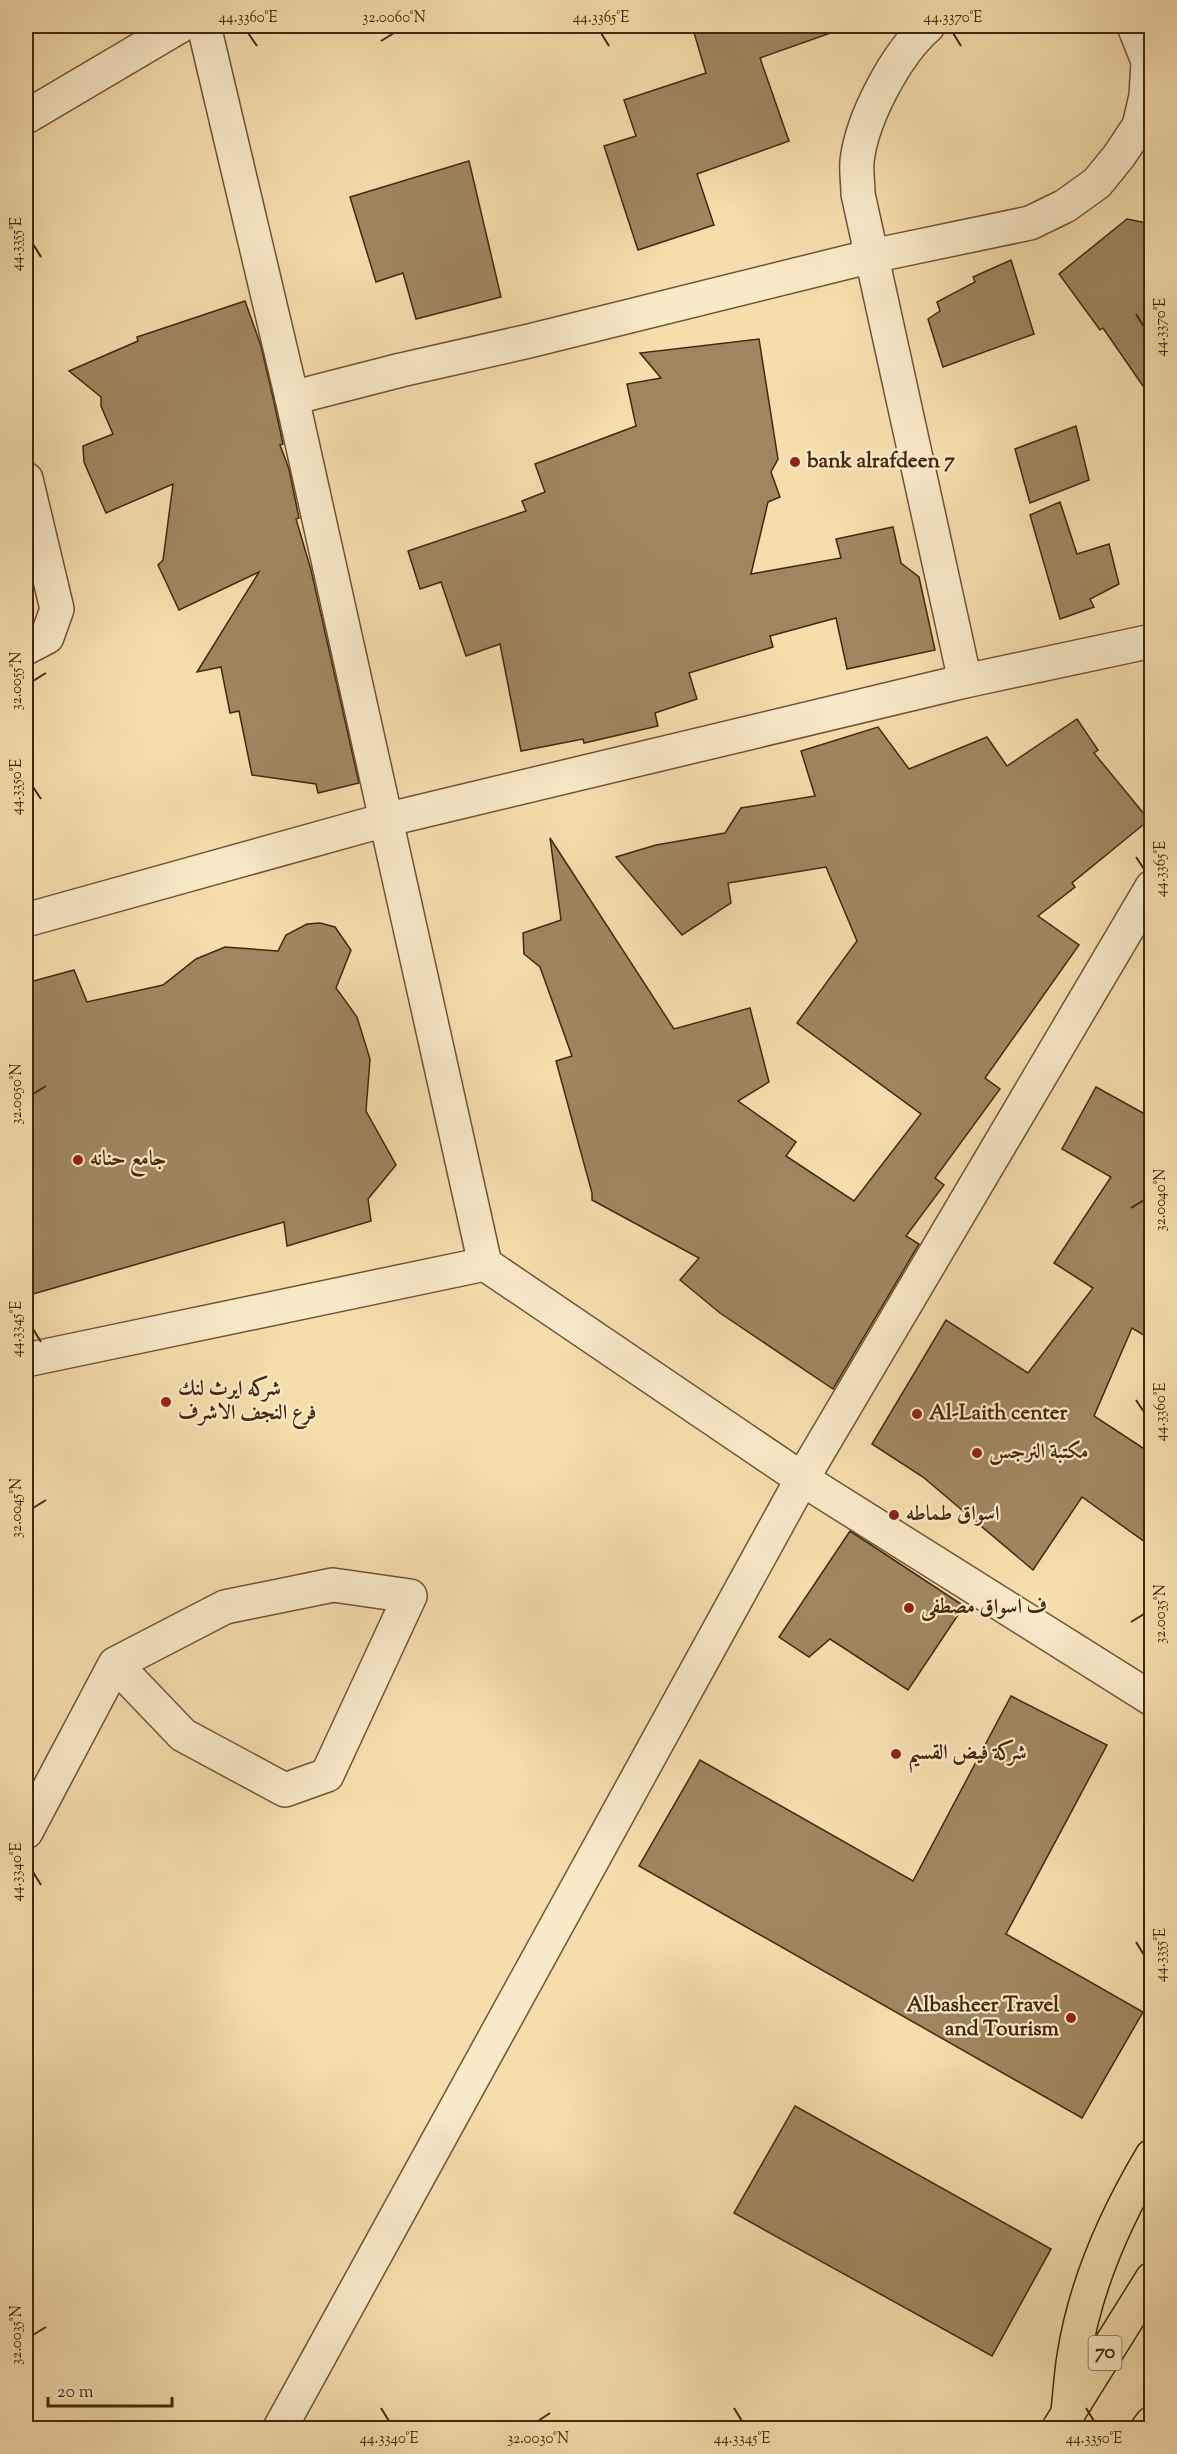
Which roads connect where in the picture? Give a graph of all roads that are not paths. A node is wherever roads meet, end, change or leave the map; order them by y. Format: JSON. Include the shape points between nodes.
{"nodes":[{"id":1,"x":180,"y":26,"type":"edge"},
{"id":2,"x":204,"y":26,"type":"edge"},
{"id":3,"x":928,"y":26,"type":"edge"},
{"id":4,"x":1134,"y":26,"type":"edge"},
{"id":5,"x":26,"y":117,"type":"edge"},
{"id":6,"x":872,"y":256,"type":"junction"},
{"id":7,"x":292,"y":398,"type":"junction"},
{"id":8,"x":26,"y":479,"type":"edge"},
{"id":9,"x":1152,"y":641,"type":"edge"},
{"id":10,"x":26,"y":648,"type":"edge"},
{"id":11,"x":965,"y":681,"type":"junction"},
{"id":12,"x":385,"y":820,"type":"junction"},
{"id":13,"x":1152,"y":887,"type":"edge"},
{"id":14,"x":26,"y":920,"type":"edge"},
{"id":15,"x":485,"y":1264,"type":"junction"},
{"id":16,"x":26,"y":1360,"type":"edge"},
{"id":17,"x":802,"y":1479,"type":"junction"},
{"id":18,"x":115,"y":1664,"type":"junction"},
{"id":19,"x":1152,"y":1699,"type":"edge"},
{"id":20,"x":26,"y":1832,"type":"edge"},
{"id":21,"x":1152,"y":2156,"type":"edge"},
{"id":22,"x":1152,"y":2279,"type":"edge"},
{"id":23,"x":1063,"y":2420,"type":"edge"},
{"id":24,"x":1152,"y":2423,"type":"edge"},
{"id":25,"x":280,"y":2428,"type":"edge"},
{"id":26,"x":1148,"y":2428,"type":"edge"}],
"edges":[{"from":1,"to":5,"type":"street"},
{"from":2,"to":7,"type":"street"},
{"from":3,"to":6,"type":"street","via":[[874,103],[863,134],[857,162],[858,194]]},
{"from":4,"to":6,"type":"street","via":[[1148,61],[1139,126],[1097,183],[1065,206],[1030,223]]},
{"from":6,"to":7,"type":"street"},
{"from":6,"to":11,"type":"street"},
{"from":7,"to":12,"type":"street"},
{"from":8,"to":10,"type":"street","via":[[57,609],[47,637]]},
{"from":9,"to":11,"type":"street"},
{"from":11,"to":12,"type":"street"},
{"from":12,"to":14,"type":"street"},
{"from":12,"to":15,"type":"street"},
{"from":13,"to":17,"type":"street"},
{"from":15,"to":16,"type":"street"},
{"from":15,"to":17,"type":"street"},
{"from":17,"to":19,"type":"street"},
{"from":17,"to":25,"type":"street"},
{"from":18,"to":18,"type":"street","via":[[225,1607],[333,1585],[410,1596],[327,1775],[285,1790],[183,1735]]},
{"from":18,"to":20,"type":"street"},
{"from":21,"to":23,"type":"main road","via":[[1126,2199],[1086,2302]]},
{"from":22,"to":23,"type":"main road","number":"70"},
{"from":24,"to":26,"type":"main road"}]}
